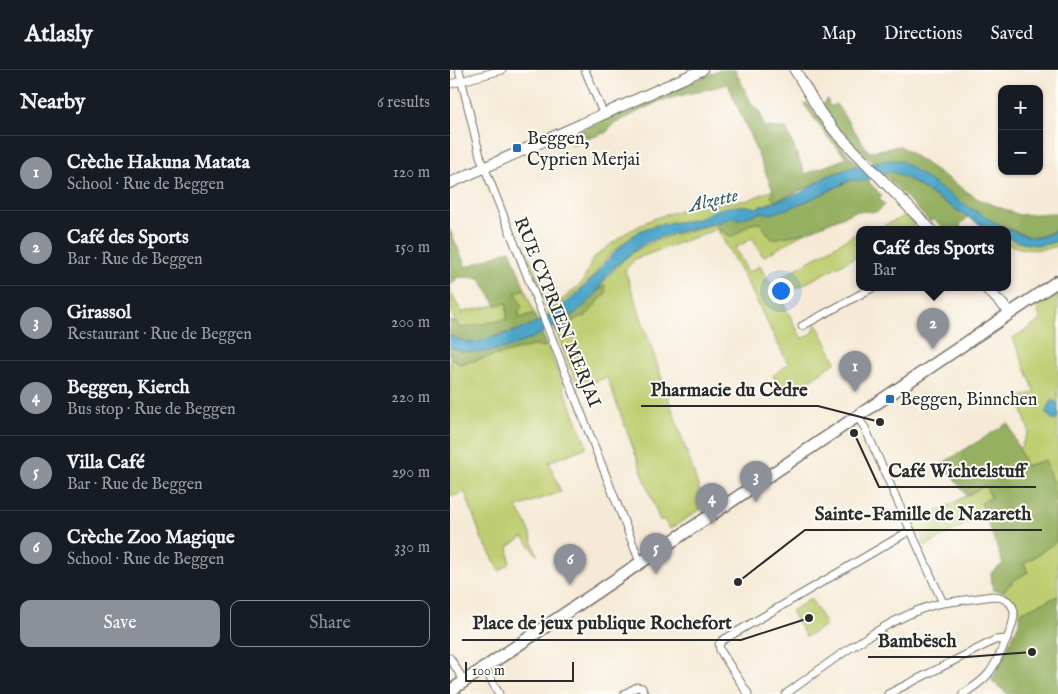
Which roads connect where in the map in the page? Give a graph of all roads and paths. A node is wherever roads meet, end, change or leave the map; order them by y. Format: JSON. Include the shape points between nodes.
{"nodes":[{"id":1,"x":459,"y":70,"type":"edge"},
{"id":2,"x":502,"y":70,"type":"edge"},
{"id":3,"x":584,"y":70,"type":"edge"},
{"id":4,"x":702,"y":70,"type":"edge"},
{"id":5,"x":795,"y":70,"type":"edge"},
{"id":6,"x":462,"y":80,"type":"junction"},
{"id":7,"x":450,"y":84,"type":"edge"},
{"id":8,"x":603,"y":113,"type":"junction"},
{"id":9,"x":484,"y":168,"type":"junction"},
{"id":10,"x":450,"y":183,"type":"edge"},
{"id":11,"x":926,"y":226,"type":"edge"},
{"id":12,"x":1058,"y":281,"type":"edge"},
{"id":13,"x":866,"y":291,"type":"edge"},
{"id":14,"x":989,"y":291,"type":"edge"},
{"id":15,"x":1011,"y":313,"type":"junction"},
{"id":16,"x":802,"y":326,"type":"dead end"},
{"id":17,"x":857,"y":416,"type":"junction"},
{"id":18,"x":910,"y":530,"type":"junction"},
{"id":19,"x":640,"y":562,"type":"junction"},
{"id":20,"x":943,"y":604,"type":"junction"},
{"id":21,"x":1006,"y":639,"type":"junction"},
{"id":22,"x":450,"y":658,"type":"edge"},
{"id":23,"x":484,"y":667,"type":"junction"},
{"id":24,"x":464,"y":681,"type":"junction"},
{"id":25,"x":450,"y":691,"type":"edge"},
{"id":26,"x":499,"y":694,"type":"edge"},
{"id":27,"x":624,"y":694,"type":"edge"},
{"id":28,"x":644,"y":694,"type":"edge"},
{"id":29,"x":748,"y":694,"type":"edge"},
{"id":30,"x":786,"y":694,"type":"edge"},
{"id":31,"x":888,"y":694,"type":"edge"},
{"id":32,"x":963,"y":694,"type":"edge"}],
"edges":[{"from":1,"to":6,"type":"street","name":"RUE CYPRIEN MERJAI"},
{"from":2,"to":6,"type":"street"},
{"from":3,"to":8,"type":"street"},
{"from":4,"to":8,"type":"main road"},
{"from":5,"to":11,"type":"main road","via":[[820,112]]},
{"from":6,"to":7,"type":"street"},
{"from":6,"to":9,"type":"street","name":"RUE CYPRIEN MERJAI"},
{"from":8,"to":9,"type":"main road"},
{"from":9,"to":10,"type":"main road"},
{"from":9,"to":19,"type":"street","name":"RUE CYPRIEN MERJAI"},
{"from":12,"to":15,"type":"main road"},
{"from":13,"to":16,"type":"street"},
{"from":14,"to":15,"type":"main road"},
{"from":15,"to":17,"type":"main road"},
{"from":17,"to":18,"type":"street"},
{"from":17,"to":19,"type":"main road"},
{"from":18,"to":20,"type":"street"},
{"from":18,"to":29,"type":"street","via":[[723,640],[720,650]]},
{"from":19,"to":23,"type":"main road"},
{"from":20,"to":21,"type":"street","via":[[1001,597],[1012,606],[1015,614]]},
{"from":20,"to":30,"type":"street","via":[[906,616],[836,658]]},
{"from":21,"to":31,"type":"street","via":[[996,640]]},
{"from":21,"to":32,"type":"street","via":[[990,674]]},
{"from":22,"to":24,"type":"street"},
{"from":23,"to":24,"type":"main road"},
{"from":23,"to":26,"type":"street"},
{"from":24,"to":25,"type":"main road"},
{"from":27,"to":28,"type":"street","via":[[637,687],[642,688]]}]}
